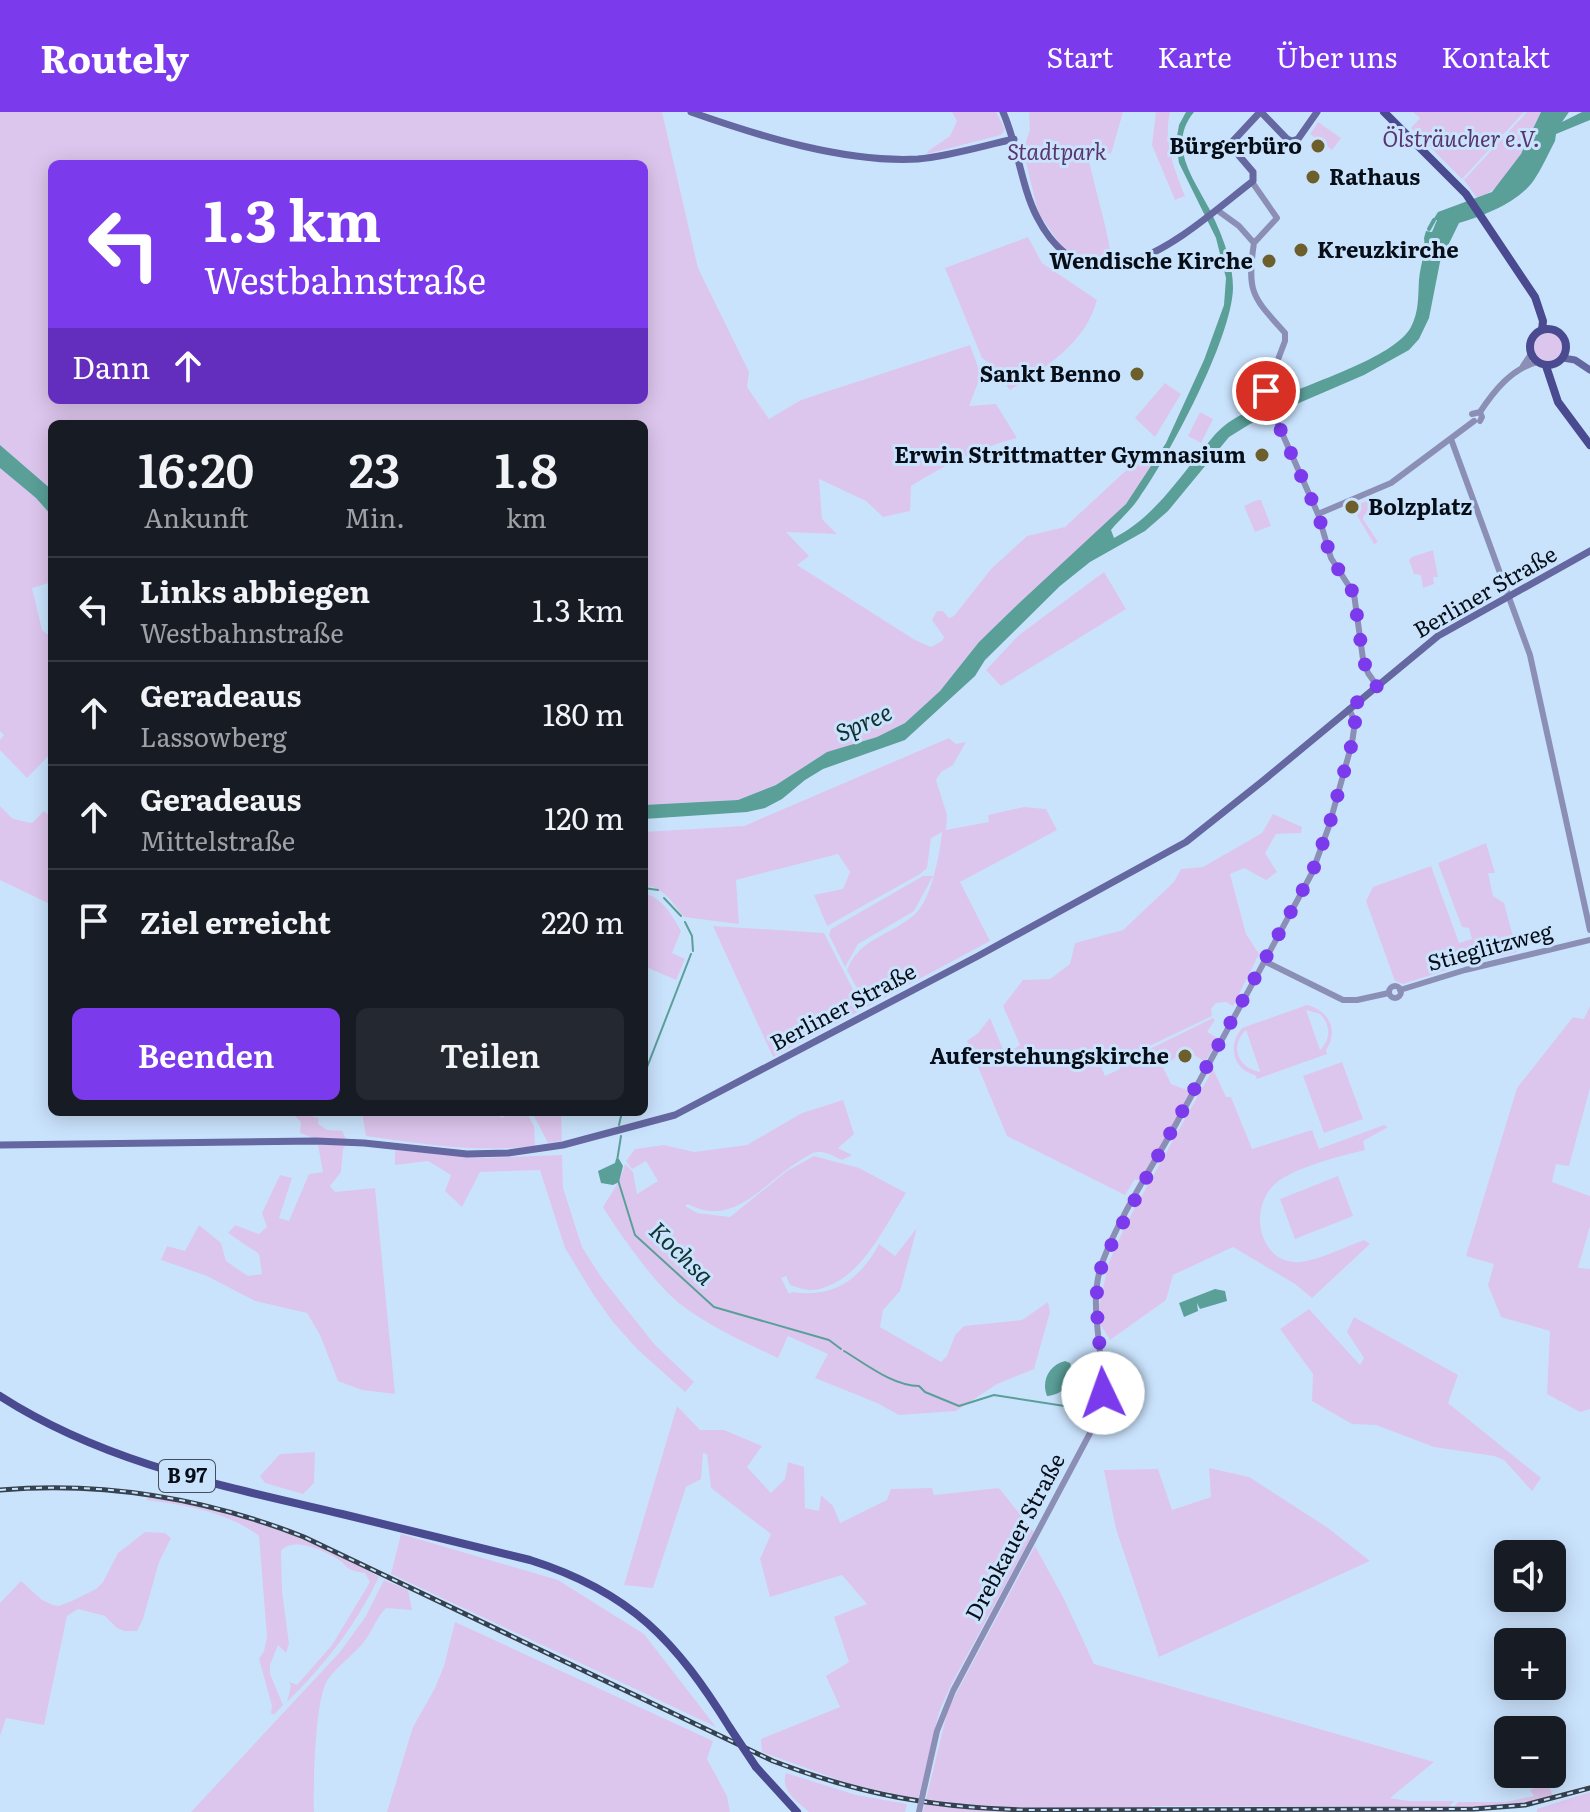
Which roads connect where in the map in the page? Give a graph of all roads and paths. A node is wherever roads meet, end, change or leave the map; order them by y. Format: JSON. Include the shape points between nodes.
{"nodes":[{"id":1,"x":691,"y":112,"type":"edge"},
{"id":2,"x":1003,"y":112,"type":"edge"},
{"id":3,"x":1261,"y":112,"type":"edge"},
{"id":4,"x":1317,"y":112,"type":"edge"},
{"id":5,"x":1384,"y":112,"type":"edge"},
{"id":6,"x":1014,"y":139,"type":"junction"},
{"id":7,"x":1253,"y":180,"type":"junction"},
{"id":8,"x":1215,"y":211,"type":"junction"},
{"id":9,"x":1254,"y":243,"type":"junction"},
{"id":10,"x":1546,"y":330,"type":"junction"},
{"id":11,"x":1564,"y":354,"type":"junction"},
{"id":12,"x":1542,"y":362,"type":"junction"},
{"id":13,"x":1590,"y":367,"type":"edge"},
{"id":14,"x":1451,"y":439,"type":"junction"},
{"id":15,"x":1590,"y":442,"type":"edge"},
{"id":16,"x":1318,"y":514,"type":"junction"},
{"id":17,"x":1590,"y":551,"type":"edge"},
{"id":18,"x":1508,"y":597,"type":"junction"},
{"id":19,"x":1377,"y":686,"type":"junction"},
{"id":20,"x":1349,"y":709,"type":"junction"},
{"id":21,"x":1590,"y":930,"type":"edge"},
{"id":22,"x":1590,"y":940,"type":"edge"},
{"id":23,"x":1264,"y":961,"type":"junction"},
{"id":24,"x":0,"y":1145,"type":"edge"},
{"id":25,"x":0,"y":1396,"type":"edge"},
{"id":26,"x":797,"y":1812,"type":"edge"},
{"id":27,"x":919,"y":1812,"type":"edge"}],
"edges":[{"from":1,"to":6,"type":"main road","via":[[776,138],[873,158],[934,157]]},
{"from":2,"to":6,"type":"main road"},
{"from":3,"to":4,"type":"main road","via":[[1295,140]]},
{"from":3,"to":7,"type":"main road","via":[[1233,141]]},
{"from":5,"to":10,"type":"main road","via":[[1466,194],[1536,292]]},
{"from":6,"to":8,"type":"main road","via":[[1037,218],[1061,250],[1087,264],[1147,258]]},
{"from":7,"to":8,"type":"main road"},
{"from":7,"to":9,"type":"street","via":[[1277,218]]},
{"from":8,"to":9,"type":"street"},
{"from":9,"to":16,"type":"street","via":[[1254,295],[1285,333],[1266,397]]},
{"from":10,"to":11,"type":"main road","via":[[1562,336]]},
{"from":10,"to":12,"type":"main road","via":[[1531,341]]},
{"from":11,"to":12,"type":"main road"},
{"from":11,"to":13,"type":"main road"},
{"from":12,"to":14,"type":"street","via":[[1521,369],[1499,386],[1480,412],[1473,413],[1474,421]]},
{"from":12,"to":15,"type":"main road","via":[[1559,404]]},
{"from":14,"to":16,"type":"street","via":[[1391,483]]},
{"from":14,"to":18,"type":"street"},
{"from":16,"to":19,"type":"street","via":[[1331,558],[1355,600],[1363,659]]},
{"from":17,"to":18,"type":"main road","name":"Berliner Straße"},
{"from":18,"to":19,"type":"main road","name":"Berliner Straße","via":[[1438,636]]},
{"from":18,"to":21,"type":"street","via":[[1530,655]]},
{"from":19,"to":20,"type":"main road","name":"Berliner Straße"},
{"from":20,"to":23,"type":"street","name":"Drebkauer Straße","via":[[1355,728],[1323,847]]},
{"from":20,"to":24,"type":"main road","name":"Berliner Straße","via":[[1186,842],[661,1120],[508,1153],[316,1141]]},
{"from":22,"to":23,"type":"street","name":"Stieglitzweg","via":[[1349,1001]]},
{"from":23,"to":27,"type":"street","name":"Drebkauer Straße","bridge":true,"via":[[1102,1263],[1096,1298],[1103,1393],[1097,1420],[953,1691],[937,1731]]},
{"from":25,"to":26,"type":"main road","number":"B 97","bridge":true,"via":[[129,1459],[530,1560],[600,1589],[673,1646],[756,1767]]}]}
